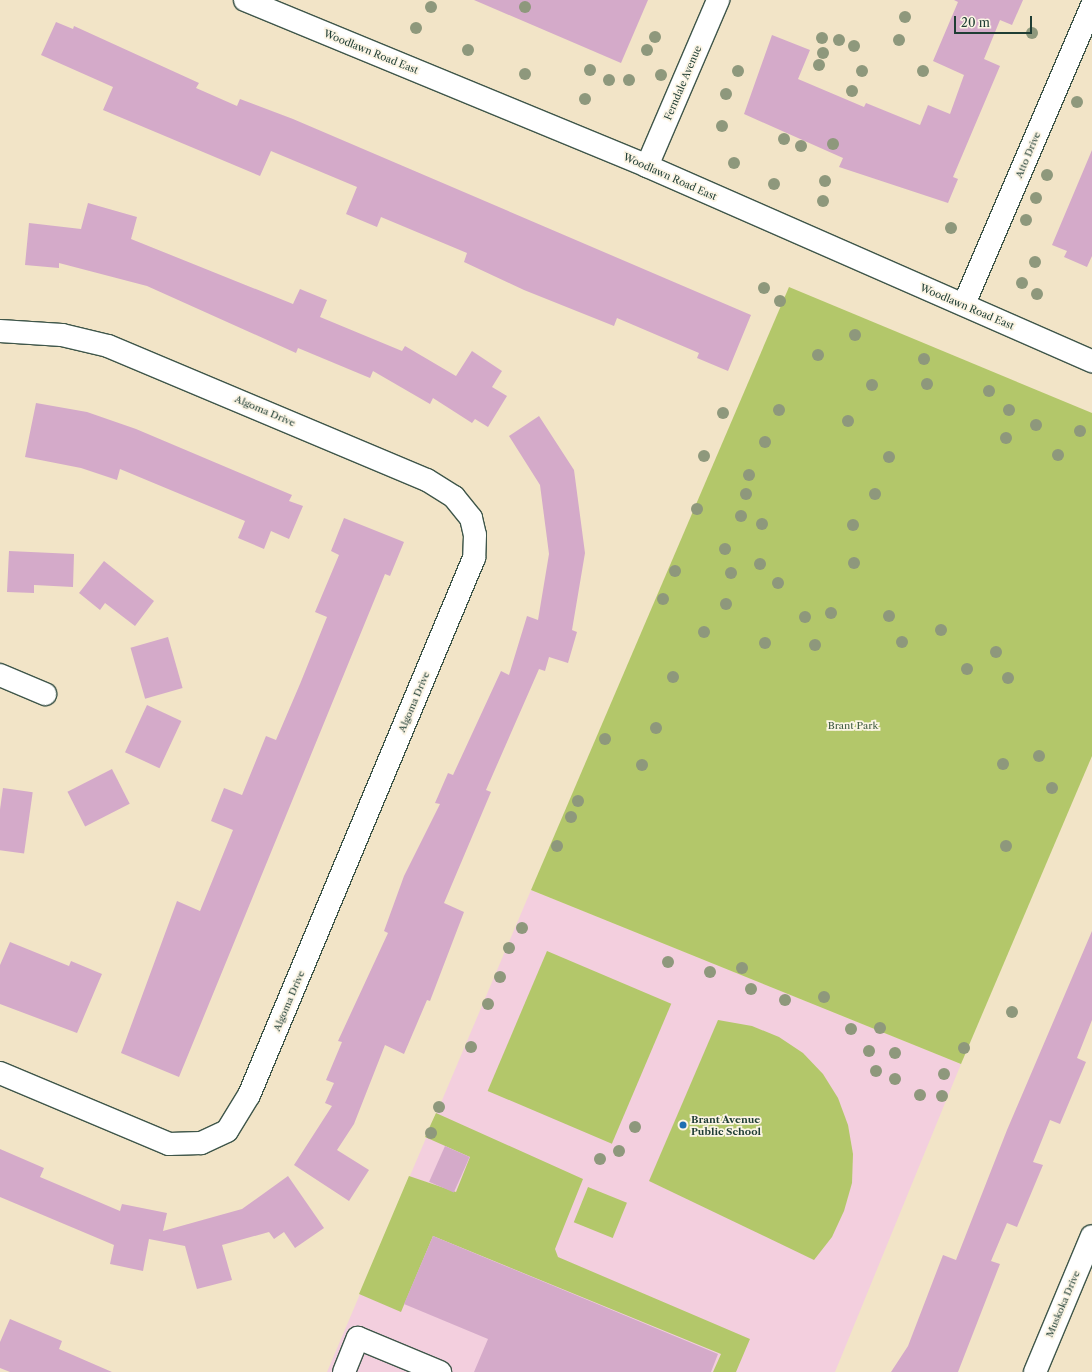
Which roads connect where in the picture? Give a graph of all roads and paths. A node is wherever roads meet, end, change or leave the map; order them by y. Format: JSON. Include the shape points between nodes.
{"nodes":[{"id":1,"x":245,"y":0,"type":"edge"},
{"id":2,"x":718,"y":0,"type":"edge"},
{"id":3,"x":1092,"y":5,"type":"edge"},
{"id":4,"x":647,"y":166,"type":"junction"},
{"id":5,"x":964,"y":304,"type":"junction"},
{"id":6,"x":0,"y":331,"type":"edge"},
{"id":7,"x":1092,"y":360,"type":"edge"},
{"id":8,"x":0,"y":675,"type":"edge"},
{"id":9,"x":45,"y":694,"type":"dead end"},
{"id":10,"x":0,"y":1073,"type":"edge"},
{"id":11,"x":1090,"y":1247,"type":"edge"},
{"id":12,"x":344,"y":1372,"type":"edge"},
{"id":13,"x":440,"y":1372,"type":"edge"},
{"id":14,"x":1035,"y":1372,"type":"edge"}],
"edges":[{"from":1,"to":4,"type":"street","name":"Woodlawn Road East"},
{"from":2,"to":4,"type":"street","name":"Ferndale Avenue"},
{"from":3,"to":5,"type":"street","name":"Atto Drive"},
{"from":4,"to":5,"type":"street","name":"Woodlawn Road East"},
{"from":5,"to":7,"type":"street","name":"Woodlawn Road East"},
{"from":6,"to":10,"type":"street","name":"Algoma Drive","via":[[62,335],[108,346],[427,480],[454,496],[471,518],[475,535],[471,565],[249,1095],[227,1131],[201,1143],[169,1144]]},
{"from":8,"to":9,"type":"street"},
{"from":11,"to":14,"type":"street","name":"Muskoka Drive"},
{"from":12,"to":13,"type":"street","via":[[358,1338]]}]}
